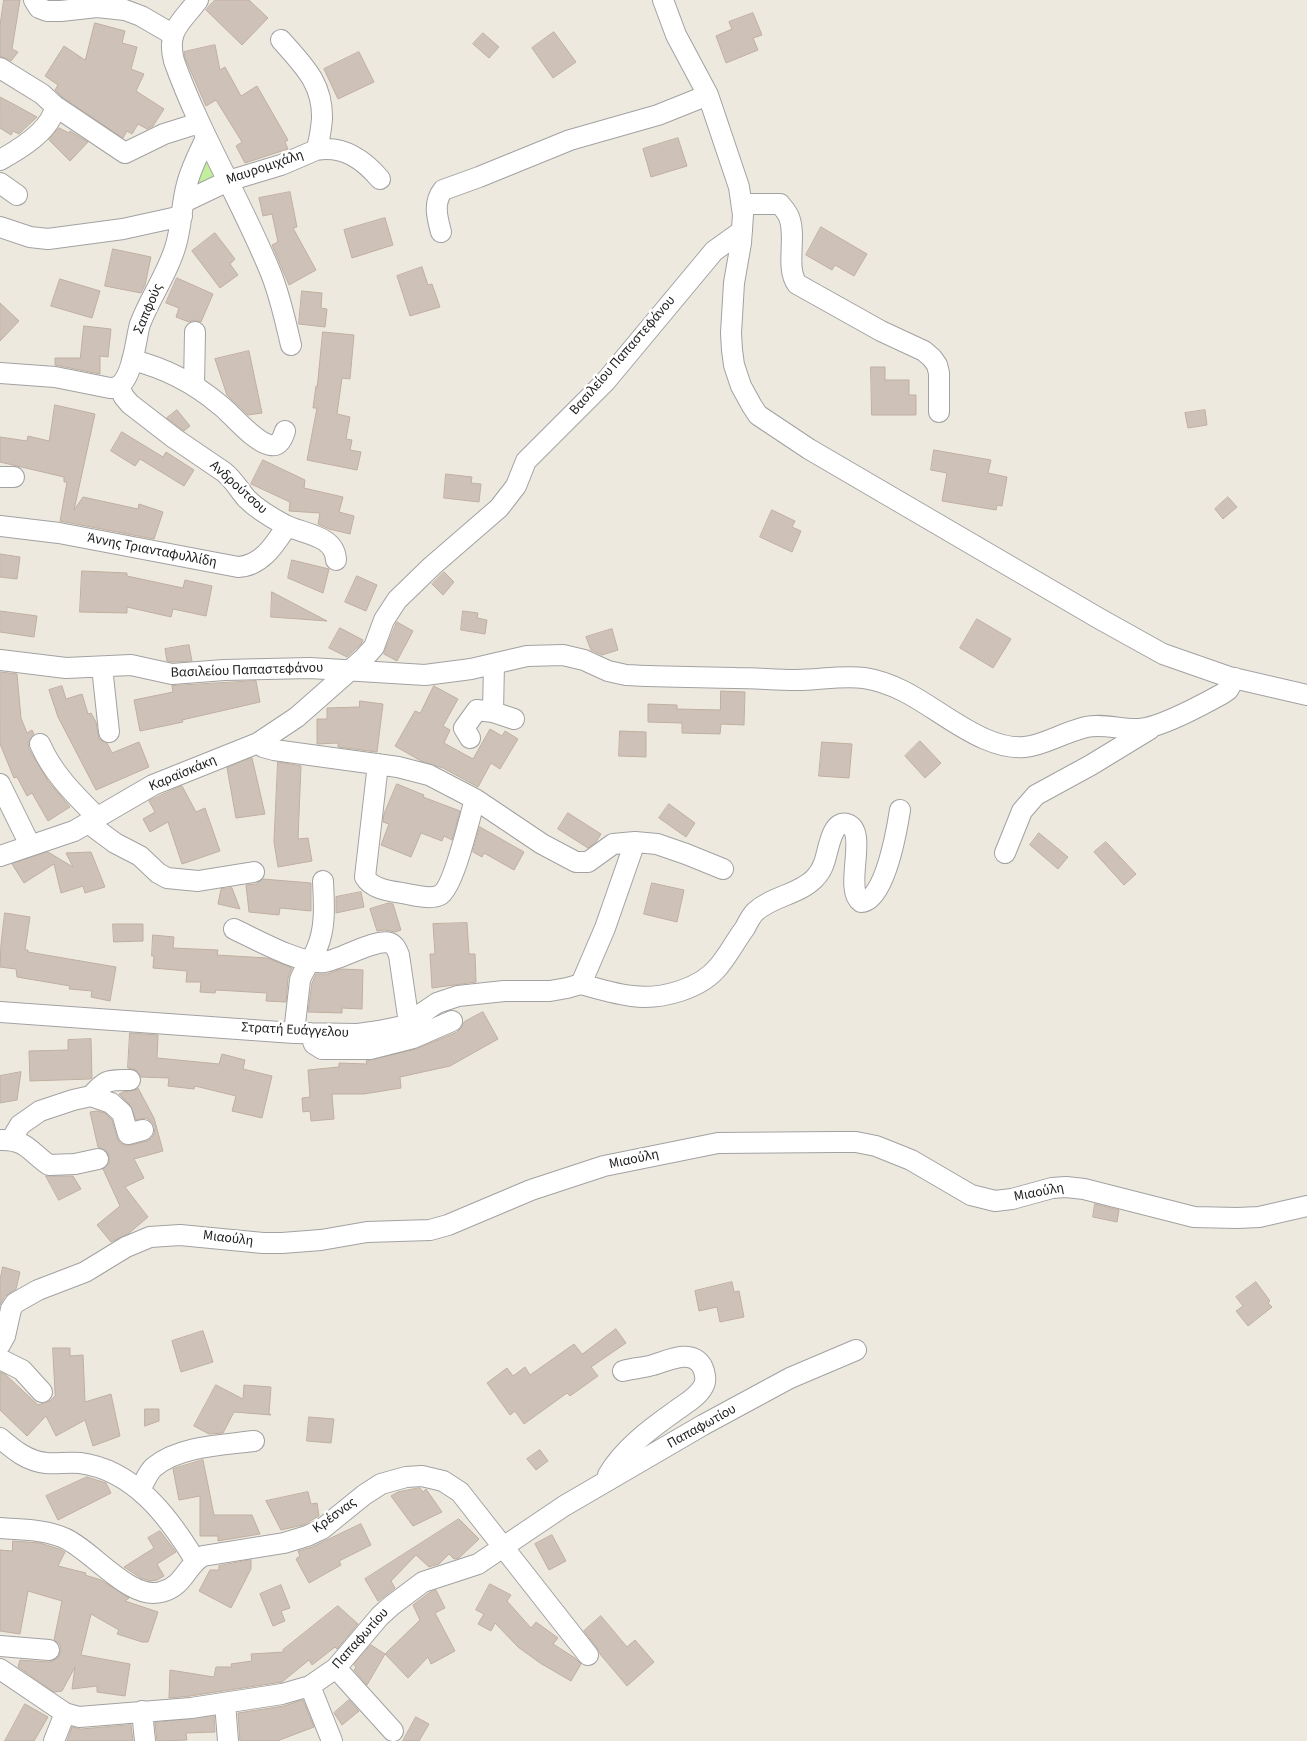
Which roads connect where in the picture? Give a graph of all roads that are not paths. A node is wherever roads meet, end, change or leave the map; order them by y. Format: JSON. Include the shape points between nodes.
{"nodes":[{"id":1,"x":34,"y":0,"type":"edge"},
{"id":2,"x":198,"y":0,"type":"edge"},
{"id":3,"x":663,"y":0,"type":"edge"},
{"id":4,"x":172,"y":34,"type":"junction"},
{"id":5,"x":281,"y":40,"type":"dead end"},
{"id":6,"x":0,"y":68,"type":"edge"},
{"id":7,"x":708,"y":95,"type":"junction"},
{"id":8,"x":55,"y":106,"type":"junction"},
{"id":9,"x":203,"y":130,"type":"junction"},
{"id":10,"x":316,"y":150,"type":"junction"},
{"id":11,"x":0,"y":160,"type":"edge"},
{"id":12,"x":380,"y":179,"type":"dead end"},
{"id":13,"x":228,"y":181,"type":"junction"},
{"id":14,"x":0,"y":183,"type":"edge"},
{"id":15,"x":17,"y":195,"type":"dead end"},
{"id":16,"x":742,"y":204,"type":"junction"},
{"id":17,"x":183,"y":209,"type":"junction"},
{"id":18,"x":0,"y":227,"type":"edge"},
{"id":19,"x":742,"y":231,"type":"junction"},
{"id":20,"x":441,"y":232,"type":"dead end"},
{"id":21,"x":195,"y":332,"type":"dead end"},
{"id":22,"x":291,"y":344,"type":"dead end"},
{"id":23,"x":132,"y":360,"type":"junction"},
{"id":24,"x":0,"y":373,"type":"edge"},
{"id":25,"x":194,"y":386,"type":"junction"},
{"id":26,"x":119,"y":387,"type":"junction"},
{"id":27,"x":939,"y":412,"type":"dead end"},
{"id":28,"x":285,"y":430,"type":"dead end"},
{"id":29,"x":0,"y":526,"type":"edge"},
{"id":30,"x":287,"y":526,"type":"junction"},
{"id":31,"x":336,"y":560,"type":"dead end"},
{"id":32,"x":0,"y":660,"type":"edge"},
{"id":33,"x":494,"y":664,"type":"junction"},
{"id":34,"x":102,"y":667,"type":"junction"},
{"id":35,"x":352,"y":670,"type":"junction"},
{"id":36,"x":1235,"y":678,"type":"junction"},
{"id":37,"x":1307,"y":694,"type":"edge"},
{"id":38,"x":493,"y":712,"type":"junction"},
{"id":39,"x":514,"y":719,"type":"dead end"},
{"id":40,"x":1152,"y":728,"type":"junction"},
{"id":41,"x":109,"y":732,"type":"dead end"},
{"id":42,"x":470,"y":738,"type":"dead end"},
{"id":43,"x":258,"y":743,"type":"junction"},
{"id":44,"x":40,"y":744,"type":"dead end"},
{"id":45,"x":378,"y":764,"type":"junction"},
{"id":46,"x":0,"y":784,"type":"edge"},
{"id":47,"x":475,"y":799,"type":"junction"},
{"id":48,"x":900,"y":810,"type":"dead end"},
{"id":49,"x":92,"y":820,"type":"junction"},
{"id":50,"x":635,"y":842,"type":"junction"},
{"id":51,"x":30,"y":845,"type":"junction"},
{"id":52,"x":1005,"y":853,"type":"dead end"},
{"id":53,"x":0,"y":856,"type":"edge"},
{"id":54,"x":723,"y":869,"type":"dead end"},
{"id":55,"x":254,"y":872,"type":"dead end"},
{"id":56,"x":322,"y":881,"type":"dead end"},
{"id":57,"x":234,"y":929,"type":"dead end"},
{"id":58,"x":309,"y":962,"type":"junction"},
{"id":59,"x":581,"y":984,"type":"junction"},
{"id":60,"x":0,"y":1012,"type":"edge"},
{"id":61,"x":452,"y":1021,"type":"dead end"},
{"id":62,"x":409,"y":1023,"type":"junction"},
{"id":63,"x":302,"y":1033,"type":"junction"},
{"id":64,"x":130,"y":1080,"type":"dead end"},
{"id":65,"x":91,"y":1096,"type":"junction"},
{"id":66,"x":143,"y":1130,"type":"dead end"},
{"id":67,"x":5,"y":1140,"type":"edge"},
{"id":68,"x":98,"y":1160,"type":"dead end"},
{"id":69,"x":1307,"y":1206,"type":"edge"},
{"id":70,"x":0,"y":1345,"type":"edge"},
{"id":71,"x":856,"y":1350,"type":"dead end"},
{"id":72,"x":0,"y":1359,"type":"edge"},
{"id":73,"x":623,"y":1370,"type":"dead end"},
{"id":74,"x":42,"y":1392,"type":"dead end"},
{"id":75,"x":0,"y":1438,"type":"edge"},
{"id":76,"x":254,"y":1441,"type":"dead end"},
{"id":77,"x":605,"y":1482,"type":"junction"},
{"id":78,"x":140,"y":1490,"type":"junction"},
{"id":79,"x":0,"y":1528,"type":"edge"},
{"id":80,"x":503,"y":1548,"type":"junction"},
{"id":81,"x":195,"y":1560,"type":"junction"},
{"id":82,"x":0,"y":1646,"type":"edge"},
{"id":83,"x":49,"y":1650,"type":"dead end"},
{"id":84,"x":588,"y":1656,"type":"dead end"},
{"id":85,"x":336,"y":1668,"type":"junction"},
{"id":86,"x":0,"y":1669,"type":"edge"},
{"id":87,"x":310,"y":1686,"type":"junction"},
{"id":88,"x":225,"y":1703,"type":"junction"},
{"id":89,"x":142,"y":1711,"type":"junction"},
{"id":90,"x":65,"y":1713,"type":"junction"},
{"id":91,"x":393,"y":1731,"type":"dead end"},
{"id":92,"x":54,"y":1741,"type":"edge"},
{"id":93,"x":145,"y":1741,"type":"edge"},
{"id":94,"x":228,"y":1741,"type":"edge"},
{"id":95,"x":332,"y":1741,"type":"edge"}],
"edges":[{"from":1,"to":4,"type":"street","via":[[39,8],[47,11],[97,7],[126,10]]},
{"from":2,"to":4,"type":"street"},
{"from":3,"to":7,"type":"street","via":[[676,35]]},
{"from":4,"to":9,"type":"street","via":[[174,61]]},
{"from":5,"to":10,"type":"street","name":"Μαυρομιχάλη","via":[[305,68],[319,91],[322,122]]},
{"from":6,"to":8,"type":"street"},
{"from":7,"to":16,"type":"street"},
{"from":7,"to":20,"type":"street","via":[[658,115],[570,140],[443,190],[436,208]]},
{"from":8,"to":9,"type":"street","via":[[125,153],[164,134]]},
{"from":8,"to":11,"type":"street","via":[[54,113],[38,134]]},
{"from":9,"to":13,"type":"street"},
{"from":9,"to":17,"type":"street","name":"Σαπφούς"},
{"from":10,"to":12,"type":"street","via":[[335,149],[352,155]]},
{"from":10,"to":13,"type":"street","name":"Μαυρομιχάλη","via":[[281,165]]},
{"from":13,"to":17,"type":"street","name":"Μαυρομιχάλη"},
{"from":13,"to":22,"type":"street","via":[[271,273]]},
{"from":14,"to":15,"type":"street"},
{"from":16,"to":19,"type":"street"},
{"from":16,"to":27,"type":"street","via":[[780,204],[786,212],[792,227],[792,271],[797,284],[932,358],[939,373]]},
{"from":17,"to":18,"type":"street","name":"Μαυρομιχάλη","via":[[123,229],[48,239]]},
{"from":17,"to":23,"type":"street","name":"Σαπφούς","via":[[174,250],[140,325]]},
{"from":19,"to":35,"type":"street","name":"Βασιλείου Παπαστεφάνου","via":[[714,251],[605,382],[530,456],[516,486],[499,508],[397,600],[384,620],[374,647]]},
{"from":19,"to":36,"type":"street","via":[[734,284],[732,350],[741,386],[761,417],[826,459],[1156,650]]},
{"from":21,"to":25,"type":"street"},
{"from":23,"to":25,"type":"street","via":[[162,369]]},
{"from":23,"to":26,"type":"street"},
{"from":24,"to":26,"type":"street"},
{"from":25,"to":28,"type":"street","via":[[265,443],[276,444]]},
{"from":26,"to":30,"type":"street","name":"Ανδρούτσου","via":[[130,404],[224,472],[255,506]]},
{"from":29,"to":30,"type":"street","name":"Άννης Τριανταφυλλίδη","via":[[58,533],[242,567],[264,556]]},
{"from":30,"to":31,"type":"street","name":"Ανδρούτσου","via":[[328,542],[334,548]]},
{"from":32,"to":34,"type":"street","name":"Βασιλείου Παπαστεφάνου","via":[[66,668]]},
{"from":33,"to":35,"type":"street","via":[[425,675]]},
{"from":33,"to":38,"type":"street"},
{"from":33,"to":40,"type":"street","via":[[527,656],[563,655],[626,675],[875,680],[904,691],[984,739],[1011,747],[1045,744],[1095,726]]},
{"from":34,"to":35,"type":"street","name":"Βασιλείου Παπαστεφάνου","via":[[131,665],[172,674],[250,669]]},
{"from":34,"to":41,"type":"street"},
{"from":35,"to":43,"type":"street","name":"Καραϊσκάκη","via":[[297,717]]},
{"from":36,"to":37,"type":"street"},
{"from":36,"to":40,"type":"street","via":[[1222,694]]},
{"from":38,"to":39,"type":"street"},
{"from":38,"to":42,"type":"street","via":[[477,710],[464,728]]},
{"from":40,"to":52,"type":"street","via":[[1036,795],[1022,811]]},
{"from":43,"to":45,"type":"street","via":[[274,750]]},
{"from":43,"to":49,"type":"street","name":"Καραϊσκάκη","via":[[153,786]]},
{"from":44,"to":49,"type":"street","via":[[57,775]]},
{"from":45,"to":47,"type":"street","via":[[429,775]]},
{"from":45,"to":47,"type":"street","via":[[365,877],[376,887],[428,896],[444,892],[456,864]]},
{"from":46,"to":51,"type":"street"},
{"from":47,"to":50,"type":"street","via":[[542,844],[576,862],[588,862],[613,844]]},
{"from":48,"to":59,"type":"street","via":[[891,858],[882,880],[867,901],[861,902],[856,896],[854,885],[855,833],[851,826],[840,825],[833,832],[824,865],[816,876],[804,887],[777,897],[754,913],[718,967],[698,983],[669,993],[635,996]]},
{"from":49,"to":51,"type":"street","name":"Καραϊσκάκη","via":[[60,836]]},
{"from":49,"to":55,"type":"street","via":[[115,843],[140,856],[166,878],[198,881]]},
{"from":50,"to":54,"type":"street","via":[[657,844]]},
{"from":50,"to":59,"type":"street","via":[[605,928]]},
{"from":51,"to":53,"type":"street","name":"Καραϊσκάκη"},
{"from":56,"to":58,"type":"street","via":[[324,924],[317,950]]},
{"from":57,"to":58,"type":"street"},
{"from":58,"to":62,"type":"street","via":[[325,962],[375,944],[390,943],[400,955]]},
{"from":58,"to":63,"type":"street","via":[[300,980]]},
{"from":59,"to":62,"type":"street","name":"Στρατή Ευάγγελου","via":[[550,991],[458,996],[432,1006]]},
{"from":60,"to":63,"type":"street","name":"Στρατή Ευάγγελου"},
{"from":61,"to":63,"type":"street","via":[[413,1038],[370,1049],[322,1049]]},
{"from":62,"to":63,"type":"street","name":"Στρατή Ευάγγελου","via":[[394,1029],[358,1034]]},
{"from":64,"to":65,"type":"street","via":[[110,1080]]},
{"from":65,"to":66,"type":"street","via":[[111,1103],[122,1113],[128,1134]]},
{"from":65,"to":67,"type":"street","via":[[40,1111]]},
{"from":67,"to":68,"type":"street","via":[[23,1143],[49,1165]]},
{"from":69,"to":70,"type":"street","name":"Μιαούλη","via":[[1258,1217],[1194,1216],[1066,1187],[995,1201],[971,1195],[911,1160],[876,1146],[856,1142],[718,1143],[604,1166],[531,1190],[430,1230],[367,1232],[321,1240],[263,1244],[180,1235],[150,1238],[15,1303]]},
{"from":71,"to":77,"type":"street","name":"Παπαφωτίου","via":[[790,1378]]},
{"from":72,"to":74,"type":"street","via":[[22,1370]]},
{"from":73,"to":77,"type":"street","via":[[654,1365],[672,1358],[693,1358],[701,1364],[706,1381],[690,1400],[627,1452]]},
{"from":75,"to":78,"type":"street","via":[[32,1461],[89,1465],[103,1469]]},
{"from":76,"to":78,"type":"street","via":[[175,1455],[153,1468]]},
{"from":77,"to":80,"type":"street","name":"Παπαφωτίου"},
{"from":78,"to":81,"type":"street","via":[[172,1526]]},
{"from":79,"to":81,"type":"street","via":[[44,1532],[66,1538],[126,1583],[151,1593],[173,1587]]},
{"from":80,"to":81,"type":"street","name":"Κρέσνας","via":[[460,1492],[443,1481],[422,1476],[381,1484],[322,1529],[307,1536],[284,1543],[214,1553]]},
{"from":80,"to":84,"type":"street","name":"Κρέσνας"},
{"from":80,"to":85,"type":"street","name":"Παπαφωτίου","via":[[478,1564],[423,1582],[380,1616]]},
{"from":82,"to":83,"type":"street"},
{"from":85,"to":87,"type":"street","name":"Παπαφωτίου"},
{"from":85,"to":91,"type":"street"},
{"from":86,"to":90,"type":"street","name":"Παπαφωτίου"},
{"from":87,"to":88,"type":"street","name":"Παπαφωτίου"},
{"from":87,"to":95,"type":"street"},
{"from":88,"to":89,"type":"street","name":"Παπαφωτίου"},
{"from":88,"to":94,"type":"street"},
{"from":89,"to":90,"type":"street","name":"Παπαφωτίου","via":[[79,1717]]},
{"from":89,"to":93,"type":"street"},
{"from":90,"to":92,"type":"street"}]}
